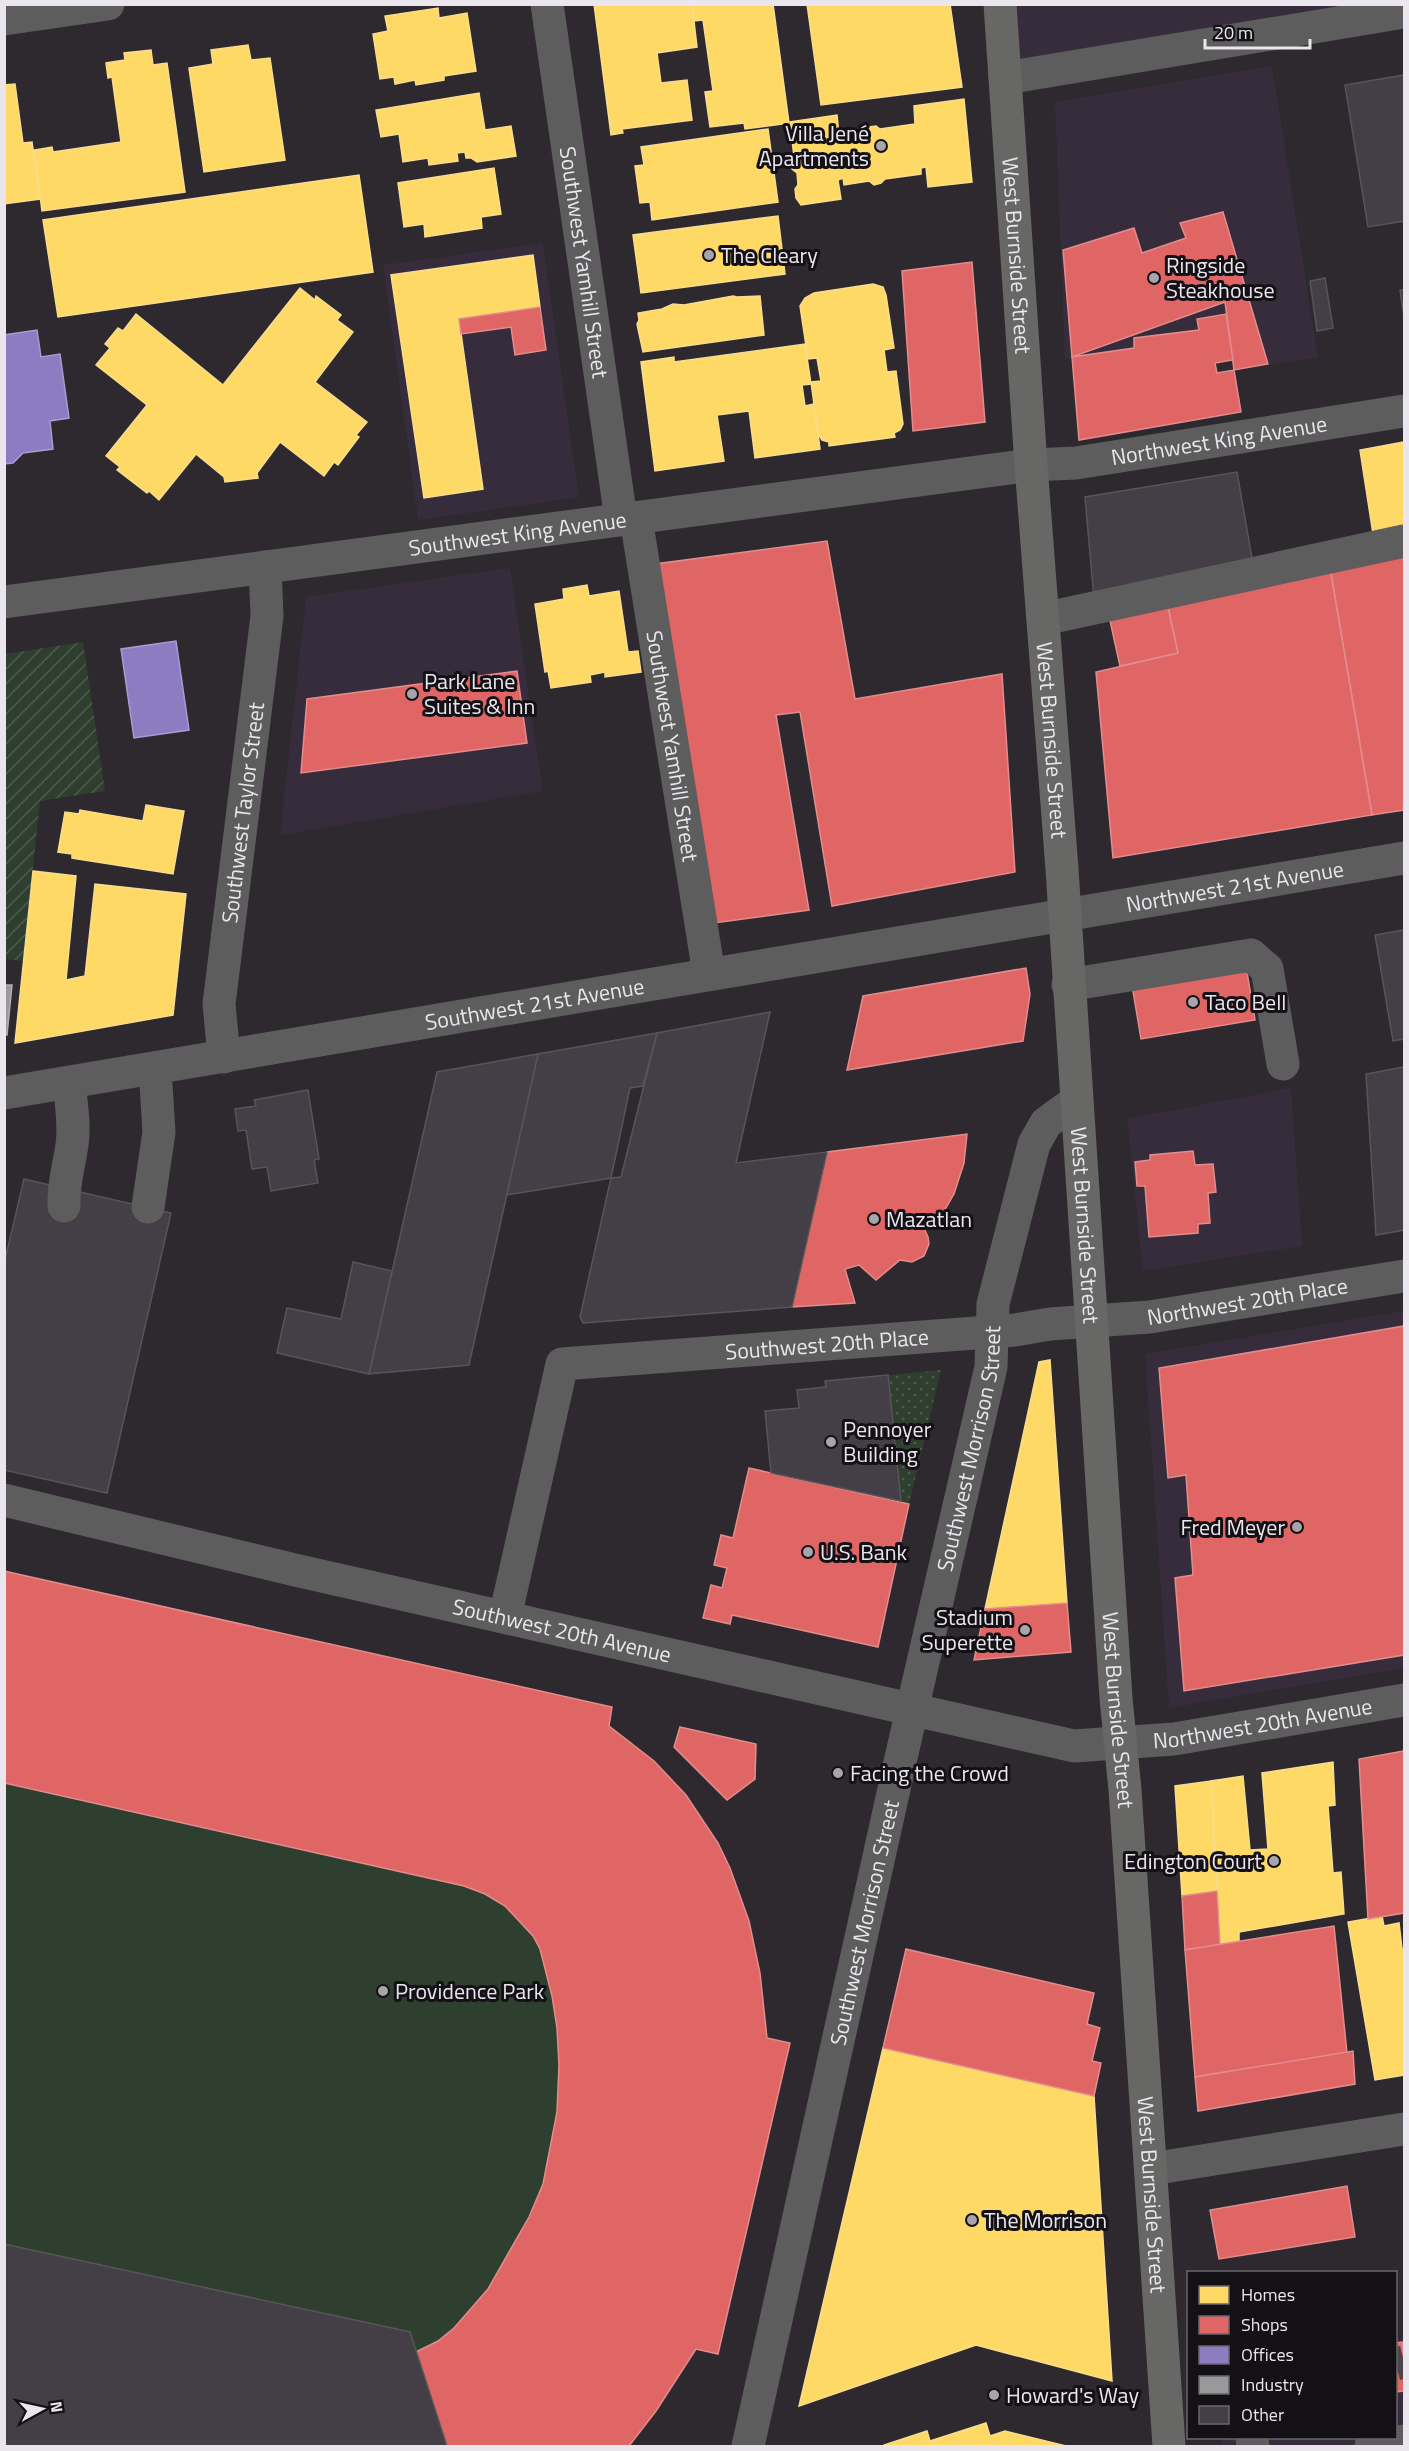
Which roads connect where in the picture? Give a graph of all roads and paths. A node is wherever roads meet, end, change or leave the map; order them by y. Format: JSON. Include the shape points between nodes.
{"nodes":[{"id":1,"x":108,"y":4,"type":"edge"},
{"id":2,"x":547,"y":4,"type":"edge"},
{"id":3,"x":1000,"y":4,"type":"edge"},
{"id":4,"x":1404,"y":12,"type":"edge"},
{"id":5,"x":4,"y":19,"type":"edge"},
{"id":6,"x":1005,"y":78,"type":"junction"},
{"id":7,"x":1404,"y":411,"type":"edge"},
{"id":8,"x":1031,"y":465,"type":"junction"},
{"id":9,"x":629,"y":518,"type":"junction"},
{"id":10,"x":1404,"y":541,"type":"edge"},
{"id":11,"x":265,"y":567,"type":"junction"},
{"id":12,"x":4,"y":602,"type":"edge"},
{"id":13,"x":1043,"y":619,"type":"junction"},
{"id":14,"x":1404,"y":858,"type":"edge"},
{"id":15,"x":1065,"y":916,"type":"junction"},
{"id":16,"x":709,"y":974,"type":"junction"},
{"id":17,"x":1068,"y":985,"type":"junction"},
{"id":18,"x":224,"y":1057,"type":"junction"},
{"id":19,"x":1283,"y":1064,"type":"dead end"},
{"id":20,"x":155,"y":1068,"type":"junction"},
{"id":21,"x":69,"y":1083,"type":"junction"},
{"id":22,"x":4,"y":1093,"type":"edge"},
{"id":23,"x":1076,"y":1101,"type":"junction"},
{"id":24,"x":64,"y":1206,"type":"dead end"},
{"id":25,"x":148,"y":1207,"type":"dead end"},
{"id":26,"x":1404,"y":1276,"type":"edge"},
{"id":27,"x":1091,"y":1322,"type":"junction"},
{"id":28,"x":992,"y":1331,"type":"junction"},
{"id":29,"x":4,"y":1500,"type":"edge"},
{"id":30,"x":505,"y":1617,"type":"junction"},
{"id":31,"x":1404,"y":1700,"type":"edge"},
{"id":32,"x":912,"y":1711,"type":"junction"},
{"id":33,"x":1121,"y":1743,"type":"junction"},
{"id":34,"x":1404,"y":2129,"type":"edge"},
{"id":35,"x":1151,"y":2169,"type":"junction"},
{"id":36,"x":1175,"y":2439,"type":"edge"},
{"id":37,"x":1404,"y":2441,"type":"edge"},
{"id":38,"x":748,"y":2446,"type":"edge"},
{"id":39,"x":1371,"y":2446,"type":"edge"}],
"edges":[{"from":1,"to":5,"type":"street"},
{"from":2,"to":9,"type":"street","name":"Southwest Yamhill Street"},
{"from":3,"to":6,"type":"main road","name":"West Burnside Street"},
{"from":4,"to":6,"type":"street"},
{"from":6,"to":8,"type":"main road","name":"West Burnside Street"},
{"from":7,"to":8,"type":"street","name":"Northwest King Avenue","via":[[1076,463]]},
{"from":8,"to":9,"type":"street","name":"Southwest King Avenue"},
{"from":8,"to":13,"type":"main road","name":"West Burnside Street"},
{"from":9,"to":11,"type":"street","name":"Southwest King Avenue"},
{"from":9,"to":16,"type":"street","name":"Southwest Yamhill Street"},
{"from":10,"to":13,"type":"street"},
{"from":11,"to":12,"type":"street","name":"Southwest King Avenue"},
{"from":11,"to":18,"type":"street","name":"Southwest Taylor Street","via":[[267,616],[219,1004]]},
{"from":13,"to":15,"type":"main road","name":"West Burnside Street"},
{"from":14,"to":15,"type":"street","name":"Northwest 21st Avenue"},
{"from":15,"to":16,"type":"street","name":"Southwest 21st Avenue"},
{"from":15,"to":17,"type":"main road","name":"West Burnside Street"},
{"from":16,"to":18,"type":"street","name":"Southwest 21st Avenue"},
{"from":17,"to":19,"type":"street","via":[[1251,955],[1267,969]]},
{"from":17,"to":23,"type":"main road","name":"West Burnside Street"},
{"from":18,"to":20,"type":"street","name":"Southwest 21st Avenue"},
{"from":20,"to":21,"type":"street","name":"Southwest 21st Avenue"},
{"from":20,"to":25,"type":"street","via":[[159,1132]]},
{"from":21,"to":22,"type":"street","name":"Southwest 21st Avenue"},
{"from":21,"to":24,"type":"street","via":[[73,1127],[63,1188]]},
{"from":23,"to":27,"type":"main road","name":"West Burnside Street"},
{"from":23,"to":28,"type":"street","name":"Southwest Morrison Street","via":[[1046,1123],[1034,1144],[993,1304]]},
{"from":26,"to":27,"type":"street","name":"Northwest 20th Place","via":[[1150,1317]]},
{"from":27,"to":28,"type":"street","name":"Southwest 20th Place"},
{"from":27,"to":33,"type":"main road","name":"West Burnside Street"},
{"from":28,"to":30,"type":"street","name":"Southwest 20th Place","via":[[562,1364]]},
{"from":28,"to":32,"type":"street","name":"Southwest Morrison Street","via":[[991,1367]]},
{"from":29,"to":30,"type":"street","name":"Southwest 20th Avenue"},
{"from":30,"to":32,"type":"street","name":"Southwest 20th Avenue"},
{"from":31,"to":33,"type":"street","name":"Northwest 20th Avenue","via":[[1174,1739]]},
{"from":32,"to":33,"type":"street","name":"Southwest 20th Avenue","via":[[1074,1746]]},
{"from":32,"to":38,"type":"street","name":"Southwest Morrison Street"},
{"from":33,"to":35,"type":"main road","name":"West Burnside Street"},
{"from":34,"to":35,"type":"street"},
{"from":35,"to":36,"type":"main road","name":"West Burnside Street"},
{"from":37,"to":39,"type":"street"}]}
